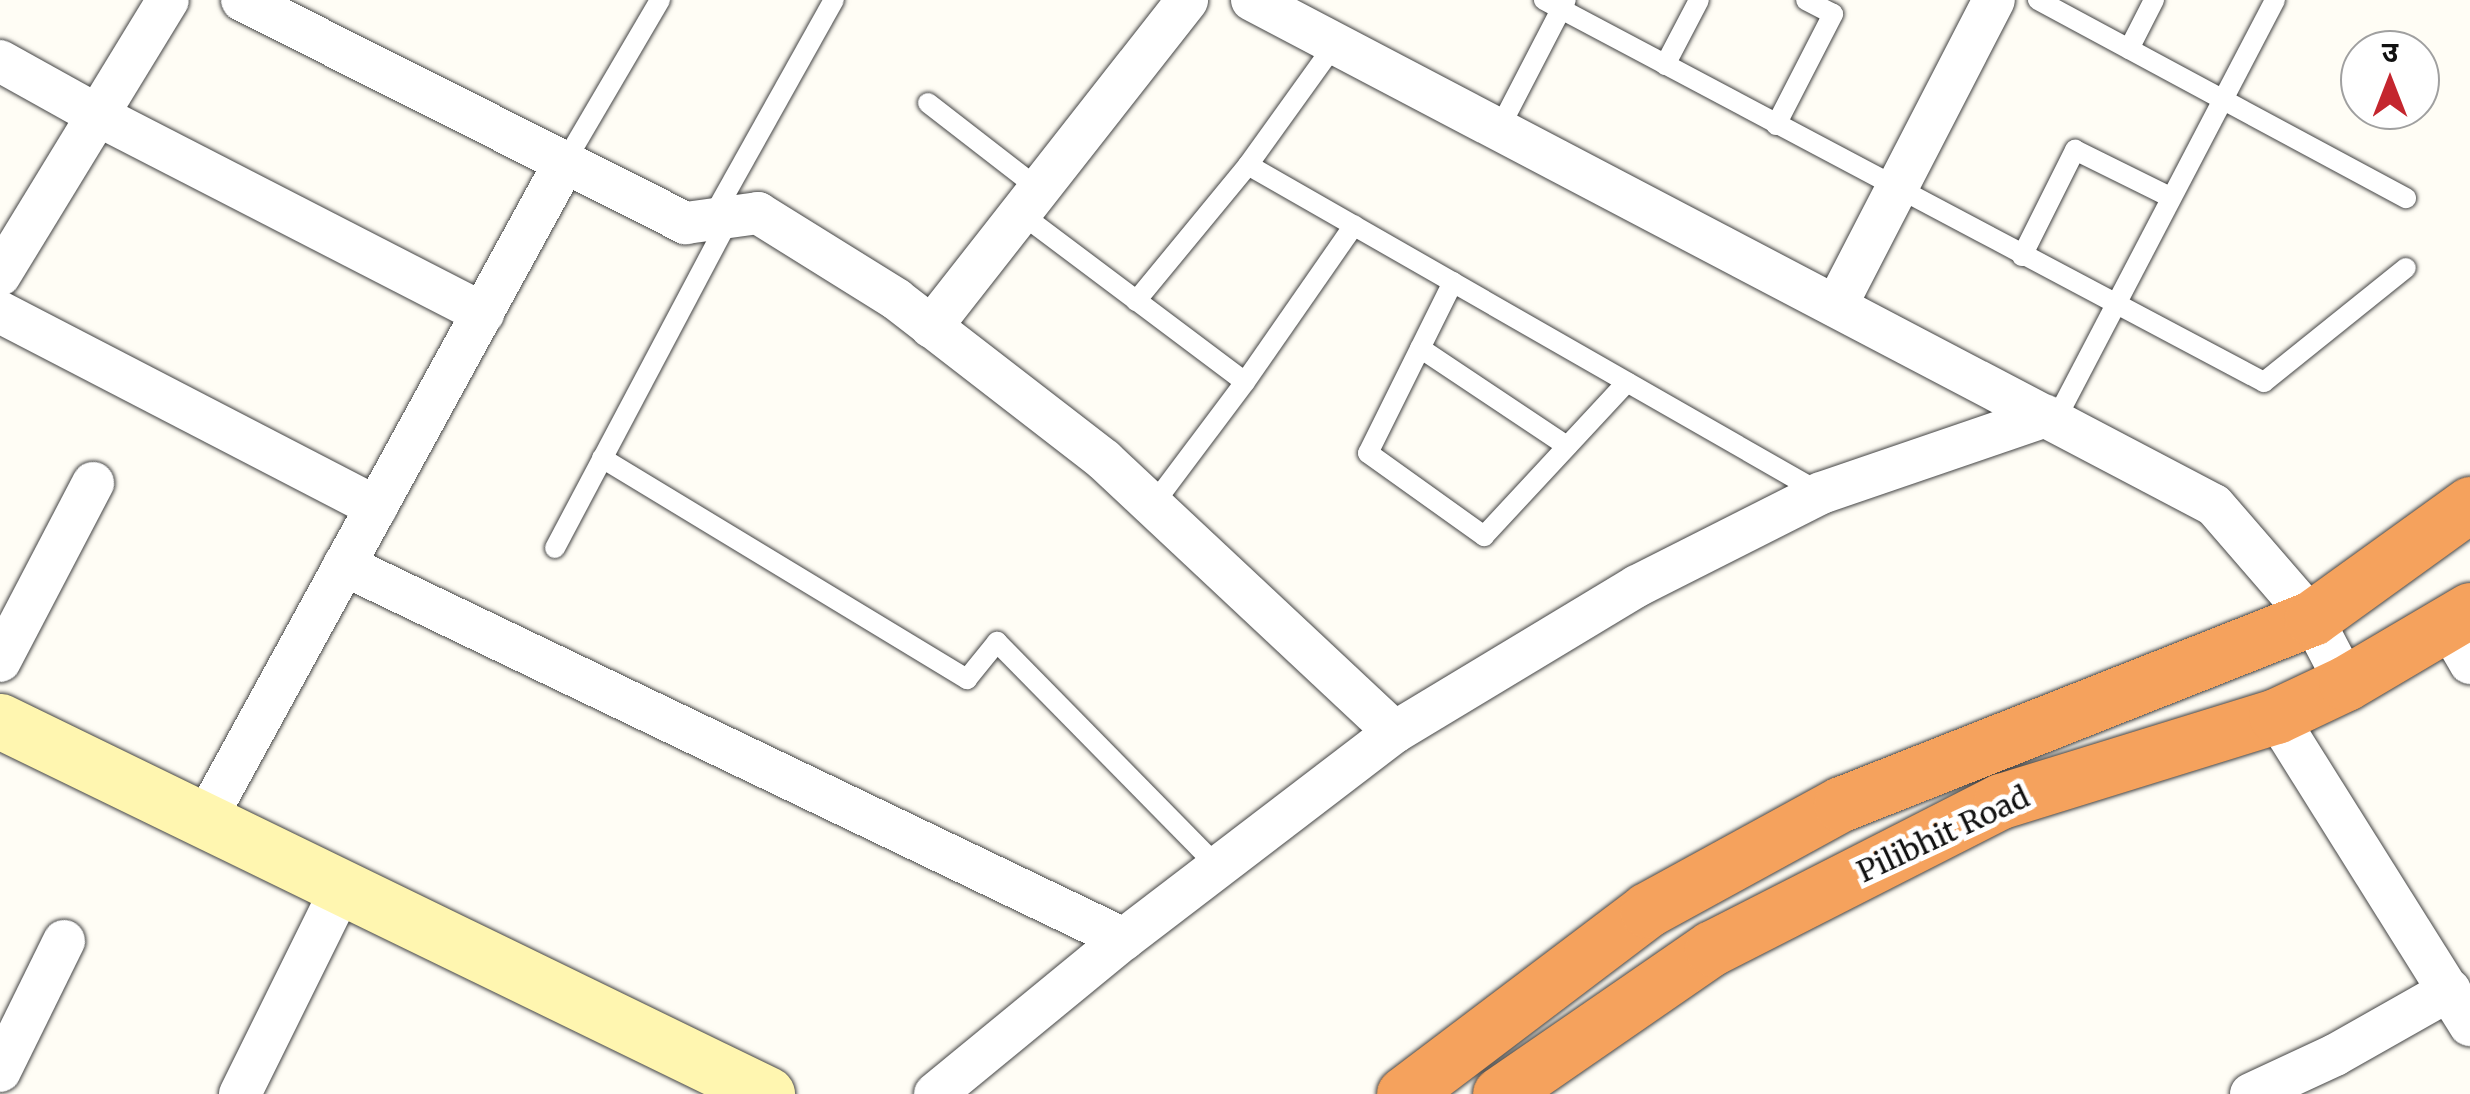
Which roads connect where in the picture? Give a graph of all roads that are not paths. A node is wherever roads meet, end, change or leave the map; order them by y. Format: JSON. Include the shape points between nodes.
{"nodes":[{"id":1,"x":168,"y":0,"type":"edge"},
{"id":2,"x":242,"y":0,"type":"edge"},
{"id":3,"x":660,"y":0,"type":"edge"},
{"id":4,"x":834,"y":0,"type":"edge"},
{"id":5,"x":1188,"y":0,"type":"edge"},
{"id":6,"x":1252,"y":0,"type":"edge"},
{"id":7,"x":1699,"y":0,"type":"edge"},
{"id":8,"x":1806,"y":0,"type":"edge"},
{"id":9,"x":1994,"y":0,"type":"edge"},
{"id":10,"x":2038,"y":0,"type":"edge"},
{"id":11,"x":2154,"y":0,"type":"edge"},
{"id":12,"x":2275,"y":0,"type":"edge"},
{"id":13,"x":1557,"y":3,"type":"edge"},
{"id":14,"x":1335,"y":44,"type":"junction"},
{"id":15,"x":2130,"y":49,"type":"junction"},
{"id":16,"x":0,"y":61,"type":"edge"},
{"id":17,"x":1666,"y":66,"type":"junction"},
{"id":18,"x":2221,"y":98,"type":"junction"},
{"id":19,"x":928,"y":103,"type":"dead end"},
{"id":20,"x":99,"y":116,"type":"junction"},
{"id":21,"x":1776,"y":125,"type":"junction"},
{"id":22,"x":1499,"y":129,"type":"junction"},
{"id":23,"x":565,"y":162,"type":"junction"},
{"id":24,"x":1248,"y":165,"type":"junction"},
{"id":25,"x":1896,"y":190,"type":"junction"},
{"id":26,"x":2170,"y":197,"type":"junction"},
{"id":27,"x":2406,"y":198,"type":"dead end"},
{"id":28,"x":1030,"y":201,"type":"junction"},
{"id":29,"x":721,"y":218,"type":"junction"},
{"id":30,"x":1354,"y":225,"type":"junction"},
{"id":31,"x":2022,"y":256,"type":"junction"},
{"id":32,"x":2406,"y":268,"type":"dead end"},
{"id":33,"x":0,"y":275,"type":"edge"},
{"id":34,"x":1453,"y":282,"type":"junction"},
{"id":35,"x":1136,"y":300,"type":"junction"},
{"id":36,"x":2115,"y":304,"type":"junction"},
{"id":37,"x":1836,"y":306,"type":"junction"},
{"id":38,"x":0,"y":312,"type":"edge"},
{"id":39,"x":483,"y":313,"type":"junction"},
{"id":40,"x":931,"y":327,"type":"junction"},
{"id":41,"x":1420,"y":348,"type":"junction"},
{"id":42,"x":1246,"y":382,"type":"junction"},
{"id":43,"x":1627,"y":382,"type":"junction"},
{"id":44,"x":2051,"y":419,"type":"junction"},
{"id":45,"x":1568,"y":446,"type":"junction"},
{"id":46,"x":602,"y":458,"type":"junction"},
{"id":47,"x":93,"y":483,"type":"dead end"},
{"id":48,"x":1820,"y":493,"type":"junction"},
{"id":49,"x":2470,"y":504,"type":"edge"},
{"id":50,"x":1152,"y":506,"type":"junction"},
{"id":51,"x":376,"y":508,"type":"junction"},
{"id":52,"x":555,"y":548,"type":"dead end"},
{"id":53,"x":344,"y":565,"type":"junction"},
{"id":54,"x":2312,"y":618,"type":"junction"},
{"id":55,"x":2464,"y":632,"type":"edge"},
{"id":56,"x":0,"y":661,"type":"edge"},
{"id":57,"x":2346,"y":684,"type":"junction"},
{"id":58,"x":2276,"y":716,"type":"junction"},
{"id":59,"x":0,"y":721,"type":"edge"},
{"id":60,"x":1395,"y":732,"type":"junction"},
{"id":61,"x":205,"y":820,"type":"junction"},
{"id":62,"x":1218,"y":868,"type":"junction"},
{"id":63,"x":342,"y":888,"type":"junction"},
{"id":64,"x":1124,"y":939,"type":"junction"},
{"id":65,"x":64,"y":941,"type":"dead end"},
{"id":66,"x":14,"y":1008,"type":"edge"},
{"id":67,"x":2460,"y":1008,"type":"edge"},
{"id":68,"x":0,"y":1071,"type":"edge"},
{"id":69,"x":240,"y":1094,"type":"edge"},
{"id":70,"x":768,"y":1094,"type":"edge"},
{"id":71,"x":935,"y":1094,"type":"edge"},
{"id":72,"x":1404,"y":1094,"type":"edge"},
{"id":73,"x":1500,"y":1094,"type":"edge"},
{"id":74,"x":2251,"y":1094,"type":"edge"}],
"edges":[{"from":1,"to":20,"type":"street"},
{"from":2,"to":23,"type":"street"},
{"from":3,"to":23,"type":"lane"},
{"from":4,"to":29,"type":"lane"},
{"from":5,"to":28,"type":"street"},
{"from":6,"to":14,"type":"street"},
{"from":7,"to":17,"type":"lane"},
{"from":8,"to":21,"type":"lane","via":[[1833,14]]},
{"from":9,"to":25,"type":"street"},
{"from":10,"to":15,"type":"lane"},
{"from":11,"to":15,"type":"lane"},
{"from":12,"to":18,"type":"lane"},
{"from":13,"to":17,"type":"lane"},
{"from":13,"to":22,"type":"lane"},
{"from":14,"to":22,"type":"street"},
{"from":14,"to":24,"type":"lane"},
{"from":15,"to":18,"type":"lane"},
{"from":16,"to":20,"type":"street"},
{"from":17,"to":21,"type":"lane"},
{"from":18,"to":26,"type":"lane"},
{"from":18,"to":27,"type":"lane"},
{"from":19,"to":28,"type":"lane"},
{"from":20,"to":33,"type":"street"},
{"from":20,"to":39,"type":"street"},
{"from":21,"to":25,"type":"lane"},
{"from":22,"to":37,"type":"street"},
{"from":23,"to":29,"type":"street","via":[[686,223]]},
{"from":23,"to":39,"type":"street"},
{"from":24,"to":30,"type":"lane"},
{"from":24,"to":35,"type":"lane"},
{"from":25,"to":31,"type":"lane"},
{"from":25,"to":37,"type":"street"},
{"from":26,"to":31,"type":"lane","via":[[2075,150]]},
{"from":26,"to":36,"type":"lane"},
{"from":28,"to":35,"type":"lane"},
{"from":28,"to":40,"type":"street"},
{"from":29,"to":40,"type":"street","via":[[758,212]]},
{"from":29,"to":46,"type":"lane"},
{"from":30,"to":34,"type":"lane"},
{"from":30,"to":42,"type":"lane"},
{"from":31,"to":36,"type":"lane"},
{"from":32,"to":36,"type":"lane","via":[[2264,382]]},
{"from":34,"to":41,"type":"lane"},
{"from":34,"to":43,"type":"lane"},
{"from":35,"to":42,"type":"lane"},
{"from":36,"to":44,"type":"lane"},
{"from":37,"to":44,"type":"street"},
{"from":38,"to":51,"type":"street"},
{"from":39,"to":51,"type":"street"},
{"from":40,"to":50,"type":"street","via":[[1104,460]]},
{"from":41,"to":45,"type":"lane"},
{"from":41,"to":45,"type":"lane","via":[[1368,453],[1484,536]]},
{"from":42,"to":50,"type":"lane"},
{"from":43,"to":45,"type":"lane"},
{"from":43,"to":48,"type":"lane"},
{"from":44,"to":48,"type":"street"},
{"from":44,"to":54,"type":"street","via":[[2214,505]]},
{"from":46,"to":52,"type":"lane"},
{"from":46,"to":62,"type":"lane","via":[[968,680],[997,642]]},
{"from":47,"to":56,"type":"street"},
{"from":48,"to":60,"type":"street","via":[[1637,586]]},
{"from":49,"to":54,"type":"highway"},
{"from":50,"to":60,"type":"street"},
{"from":51,"to":53,"type":"street"},
{"from":53,"to":61,"type":"street"},
{"from":53,"to":64,"type":"street"},
{"from":54,"to":57,"type":"street"},
{"from":54,"to":72,"type":"highway","via":[[1841,804],[1647,910]]},
{"from":55,"to":57,"type":"highway","name":"Pilibhit Road"},
{"from":57,"to":58,"type":"highway","name":"Pilibhit Road"},
{"from":58,"to":67,"type":"street"},
{"from":58,"to":73,"type":"highway","name":"Pilibhit Road","via":[[2000,801],[1712,948]]},
{"from":59,"to":61,"type":"street"},
{"from":60,"to":62,"type":"street"},
{"from":61,"to":63,"type":"street"},
{"from":62,"to":64,"type":"street"},
{"from":63,"to":69,"type":"street"},
{"from":63,"to":70,"type":"street"},
{"from":64,"to":71,"type":"street"},
{"from":65,"to":66,"type":"street"},
{"from":66,"to":68,"type":"street"},
{"from":67,"to":74,"type":"street"}]}
